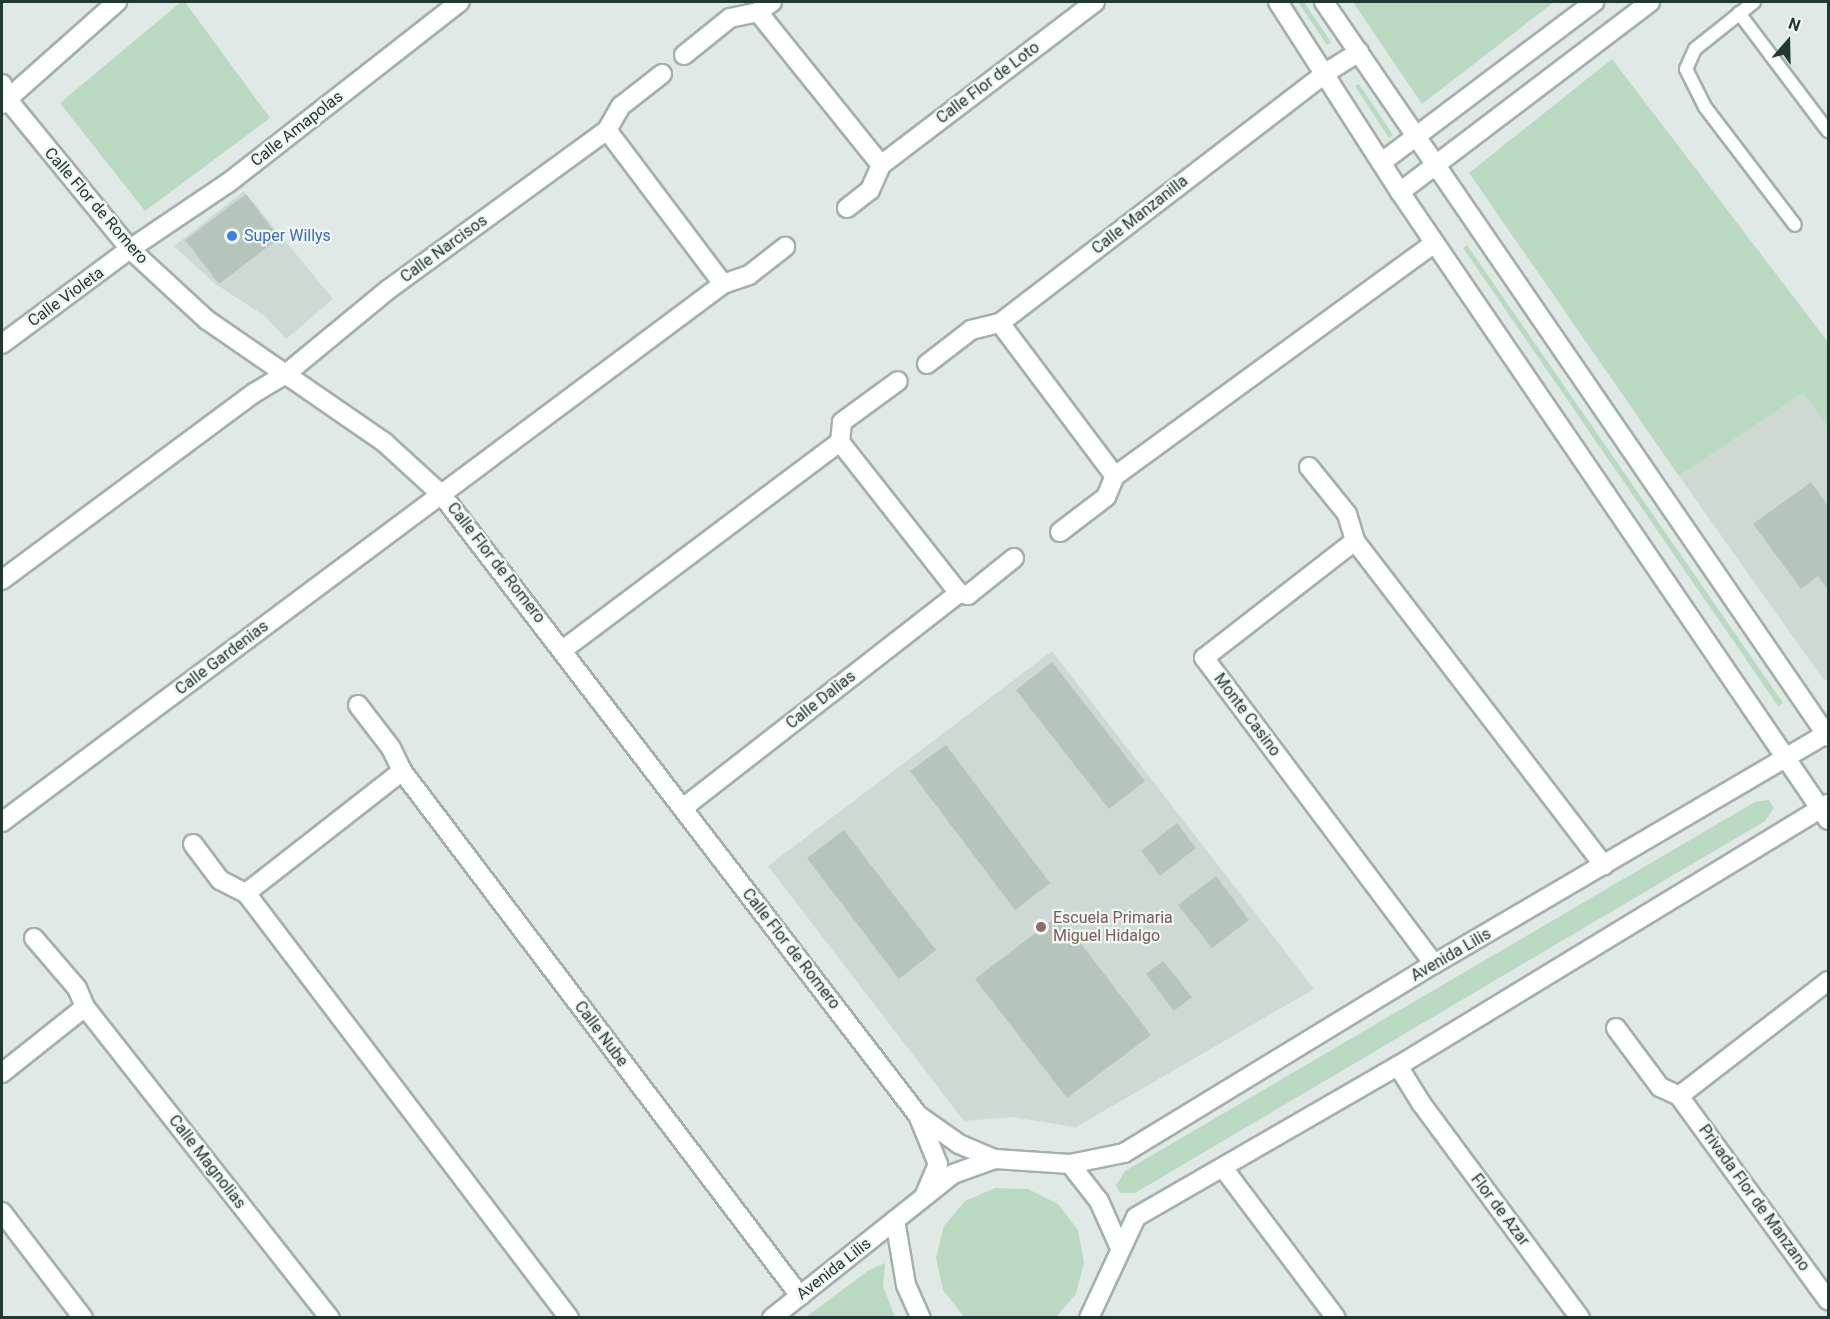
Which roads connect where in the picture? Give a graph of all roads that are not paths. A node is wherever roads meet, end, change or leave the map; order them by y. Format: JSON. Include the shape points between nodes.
{"nodes":[{"id":1,"x":117,"y":2,"type":"edge"},
{"id":2,"x":460,"y":2,"type":"edge"},
{"id":3,"x":1095,"y":2,"type":"edge"},
{"id":4,"x":1278,"y":2,"type":"edge"},
{"id":5,"x":1324,"y":2,"type":"edge"},
{"id":6,"x":1594,"y":2,"type":"edge"},
{"id":7,"x":1650,"y":2,"type":"edge"},
{"id":8,"x":1754,"y":2,"type":"edge"},
{"id":9,"x":765,"y":7,"type":"edge"},
{"id":10,"x":1739,"y":13,"type":"junction"},
{"id":11,"x":1359,"y":52,"type":"junction"},
{"id":12,"x":684,"y":55,"type":"dead end"},
{"id":13,"x":1327,"y":72,"type":"junction"},
{"id":14,"x":662,"y":74,"type":"dead end"},
{"id":15,"x":4,"y":96,"type":"edge"},
{"id":16,"x":607,"y":130,"type":"junction"},
{"id":17,"x":1828,"y":131,"type":"edge"},
{"id":18,"x":1415,"y":135,"type":"junction"},
{"id":19,"x":1382,"y":162,"type":"junction"},
{"id":20,"x":881,"y":165,"type":"junction"},
{"id":21,"x":1436,"y":166,"type":"junction"},
{"id":22,"x":1400,"y":192,"type":"junction"},
{"id":23,"x":847,"y":208,"type":"dead end"},
{"id":24,"x":1795,"y":225,"type":"dead end"},
{"id":25,"x":1434,"y":243,"type":"junction"},
{"id":26,"x":785,"y":247,"type":"dead end"},
{"id":27,"x":130,"y":249,"type":"junction"},
{"id":28,"x":723,"y":284,"type":"junction"},
{"id":29,"x":1000,"y":323,"type":"junction"},
{"id":30,"x":2,"y":344,"type":"edge"},
{"id":31,"x":927,"y":364,"type":"dead end"},
{"id":32,"x":287,"y":373,"type":"junction"},
{"id":33,"x":898,"y":381,"type":"dead end"},
{"id":34,"x":840,"y":442,"type":"junction"},
{"id":35,"x":1309,"y":467,"type":"dead end"},
{"id":36,"x":1115,"y":476,"type":"junction"},
{"id":37,"x":442,"y":495,"type":"junction"},
{"id":38,"x":1060,"y":532,"type":"dead end"},
{"id":39,"x":1355,"y":541,"type":"junction"},
{"id":40,"x":1014,"y":558,"type":"dead end"},
{"id":41,"x":2,"y":580,"type":"edge"},
{"id":42,"x":959,"y":593,"type":"junction"},
{"id":43,"x":564,"y":649,"type":"junction"},
{"id":44,"x":358,"y":705,"type":"dead end"},
{"id":45,"x":1828,"y":734,"type":"edge"},
{"id":46,"x":1789,"y":759,"type":"junction"},
{"id":47,"x":402,"y":771,"type":"junction"},
{"id":48,"x":683,"y":808,"type":"junction"},
{"id":49,"x":1826,"y":811,"type":"edge"},
{"id":50,"x":2,"y":822,"type":"edge"},
{"id":51,"x":193,"y":844,"type":"dead end"},
{"id":52,"x":1604,"y":866,"type":"junction"},
{"id":53,"x":246,"y":893,"type":"junction"},
{"id":54,"x":34,"y":938,"type":"dead end"},
{"id":55,"x":1434,"y":964,"type":"junction"},
{"id":56,"x":1828,"y":981,"type":"edge"},
{"id":57,"x":85,"y":1007,"type":"junction"},
{"id":58,"x":1616,"y":1028,"type":"dead end"},
{"id":59,"x":1398,"y":1066,"type":"junction"},
{"id":60,"x":2,"y":1073,"type":"edge"},
{"id":61,"x":1678,"y":1096,"type":"junction"},
{"id":62,"x":918,"y":1115,"type":"junction"},
{"id":63,"x":995,"y":1159,"type":"junction"},
{"id":64,"x":1070,"y":1164,"type":"junction"},
{"id":65,"x":1224,"y":1169,"type":"junction"},
{"id":66,"x":925,"y":1195,"type":"junction"},
{"id":67,"x":2,"y":1212,"type":"edge"},
{"id":68,"x":895,"y":1220,"type":"junction"},
{"id":69,"x":1120,"y":1248,"type":"junction"},
{"id":70,"x":800,"y":1296,"type":"junction"},
{"id":71,"x":1828,"y":1300,"type":"edge"},
{"id":72,"x":83,"y":1317,"type":"edge"},
{"id":73,"x":330,"y":1317,"type":"edge"},
{"id":74,"x":569,"y":1317,"type":"edge"},
{"id":75,"x":772,"y":1317,"type":"edge"},
{"id":76,"x":921,"y":1317,"type":"edge"},
{"id":77,"x":1089,"y":1317,"type":"edge"},
{"id":78,"x":1336,"y":1317,"type":"edge"},
{"id":79,"x":1580,"y":1317,"type":"edge"}],
"edges":[{"from":1,"to":15,"type":"street"},
{"from":2,"to":27,"type":"street","name":"Calle Amapolas","via":[[228,183]]},
{"from":3,"to":20,"type":"street","name":"Calle Flor de Loto"},
{"from":4,"to":13,"type":"street"},
{"from":5,"to":11,"type":"street"},
{"from":6,"to":18,"type":"street"},
{"from":7,"to":21,"type":"street"},
{"from":8,"to":10,"type":"lane"},
{"from":9,"to":12,"type":"street","via":[[730,18]]},
{"from":9,"to":20,"type":"street"},
{"from":10,"to":17,"type":"lane"},
{"from":10,"to":24,"type":"lane","via":[[1695,49],[1686,69],[1705,107]]},
{"from":11,"to":13,"type":"street","name":"Calle Manzanilla"},
{"from":11,"to":18,"type":"street"},
{"from":13,"to":19,"type":"street"},
{"from":13,"to":29,"type":"street","name":"Calle Manzanilla"},
{"from":14,"to":16,"type":"street","name":"Calle Narcisos","via":[[621,106]]},
{"from":15,"to":27,"type":"street","name":"Calle Flor de Romero"},
{"from":16,"to":28,"type":"street"},
{"from":16,"to":32,"type":"street","name":"Calle Narcisos","via":[[389,289]]},
{"from":18,"to":19,"type":"street"},
{"from":18,"to":21,"type":"street"},
{"from":19,"to":22,"type":"street"},
{"from":20,"to":23,"type":"street","name":"Calle Flor de Loto","via":[[870,190]]},
{"from":21,"to":22,"type":"street"},
{"from":21,"to":45,"type":"street"},
{"from":22,"to":25,"type":"street"},
{"from":25,"to":36,"type":"street"},
{"from":25,"to":46,"type":"street"},
{"from":26,"to":28,"type":"street","via":[[748,275]]},
{"from":27,"to":30,"type":"street","name":"Calle Violeta"},
{"from":27,"to":32,"type":"street","name":"Calle Flor de Romero","via":[[207,320]]},
{"from":28,"to":37,"type":"street"},
{"from":29,"to":31,"type":"street","name":"Calle Manzanilla","via":[[971,330]]},
{"from":29,"to":36,"type":"street"},
{"from":32,"to":37,"type":"street","name":"Calle Flor de Romero","via":[[386,442]]},
{"from":32,"to":41,"type":"street","via":[[254,393]]},
{"from":33,"to":34,"type":"street","via":[[842,422]]},
{"from":34,"to":42,"type":"street"},
{"from":34,"to":43,"type":"street"},
{"from":35,"to":39,"type":"street","via":[[1347,514]]},
{"from":36,"to":38,"type":"street","via":[[1106,497]]},
{"from":37,"to":43,"type":"street","name":"Calle Flor de Romero"},
{"from":37,"to":50,"type":"street","name":"Calle Gardenias"},
{"from":39,"to":52,"type":"street"},
{"from":39,"to":55,"type":"street","name":"Monte Casino","via":[[1204,658]]},
{"from":40,"to":42,"type":"street","name":"Calle Dalias","via":[[968,595]]},
{"from":42,"to":48,"type":"street","name":"Calle Dalias"},
{"from":43,"to":48,"type":"street","name":"Calle Flor de Romero"},
{"from":44,"to":47,"type":"street","name":"Calle Nube","via":[[391,748]]},
{"from":45,"to":46,"type":"street","name":"Avenida Lilis"},
{"from":46,"to":49,"type":"street"},
{"from":46,"to":52,"type":"street","name":"Avenida Lilis"},
{"from":47,"to":53,"type":"street"},
{"from":47,"to":70,"type":"street","name":"Calle Nube"},
{"from":48,"to":62,"type":"street","name":"Calle Flor de Romero"},
{"from":49,"to":59,"type":"street"},
{"from":51,"to":53,"type":"street","via":[[220,880]]},
{"from":52,"to":55,"type":"street","name":"Avenida Lilis"},
{"from":53,"to":74,"type":"street"},
{"from":54,"to":57,"type":"street","name":"Calle Magnolias","via":[[77,988]]},
{"from":55,"to":64,"type":"street","name":"Avenida Lilis","via":[[1124,1153]]},
{"from":56,"to":61,"type":"street"},
{"from":57,"to":60,"type":"street"},
{"from":57,"to":73,"type":"street","name":"Calle Magnolias"},
{"from":58,"to":61,"type":"street","name":"Privada Flor de Manzano","via":[[1660,1087]]},
{"from":59,"to":65,"type":"street"},
{"from":59,"to":79,"type":"street","name":"Flor de Azar","via":[[1421,1103]]},
{"from":61,"to":71,"type":"street","name":"Privada Flor de Manzano"},
{"from":62,"to":63,"type":"street","name":"Calle Flor de Romero","via":[[959,1144]]},
{"from":62,"to":66,"type":"street","name":"Calle Flor de Romero","via":[[938,1164]]},
{"from":63,"to":64,"type":"street","name":"Avenida Lilis"},
{"from":63,"to":66,"type":"street","name":"Avenida Lilis","via":[[953,1174]]},
{"from":64,"to":69,"type":"street","via":[[1099,1201]]},
{"from":65,"to":69,"type":"street","via":[[1136,1217]]},
{"from":65,"to":78,"type":"street"},
{"from":66,"to":68,"type":"street","name":"Avenida Lilis"},
{"from":67,"to":72,"type":"street"},
{"from":68,"to":70,"type":"street","name":"Avenida Lilis"},
{"from":68,"to":76,"type":"street","via":[[906,1285]]},
{"from":69,"to":77,"type":"street"},
{"from":70,"to":75,"type":"street","name":"Avenida Lilis"}]}
